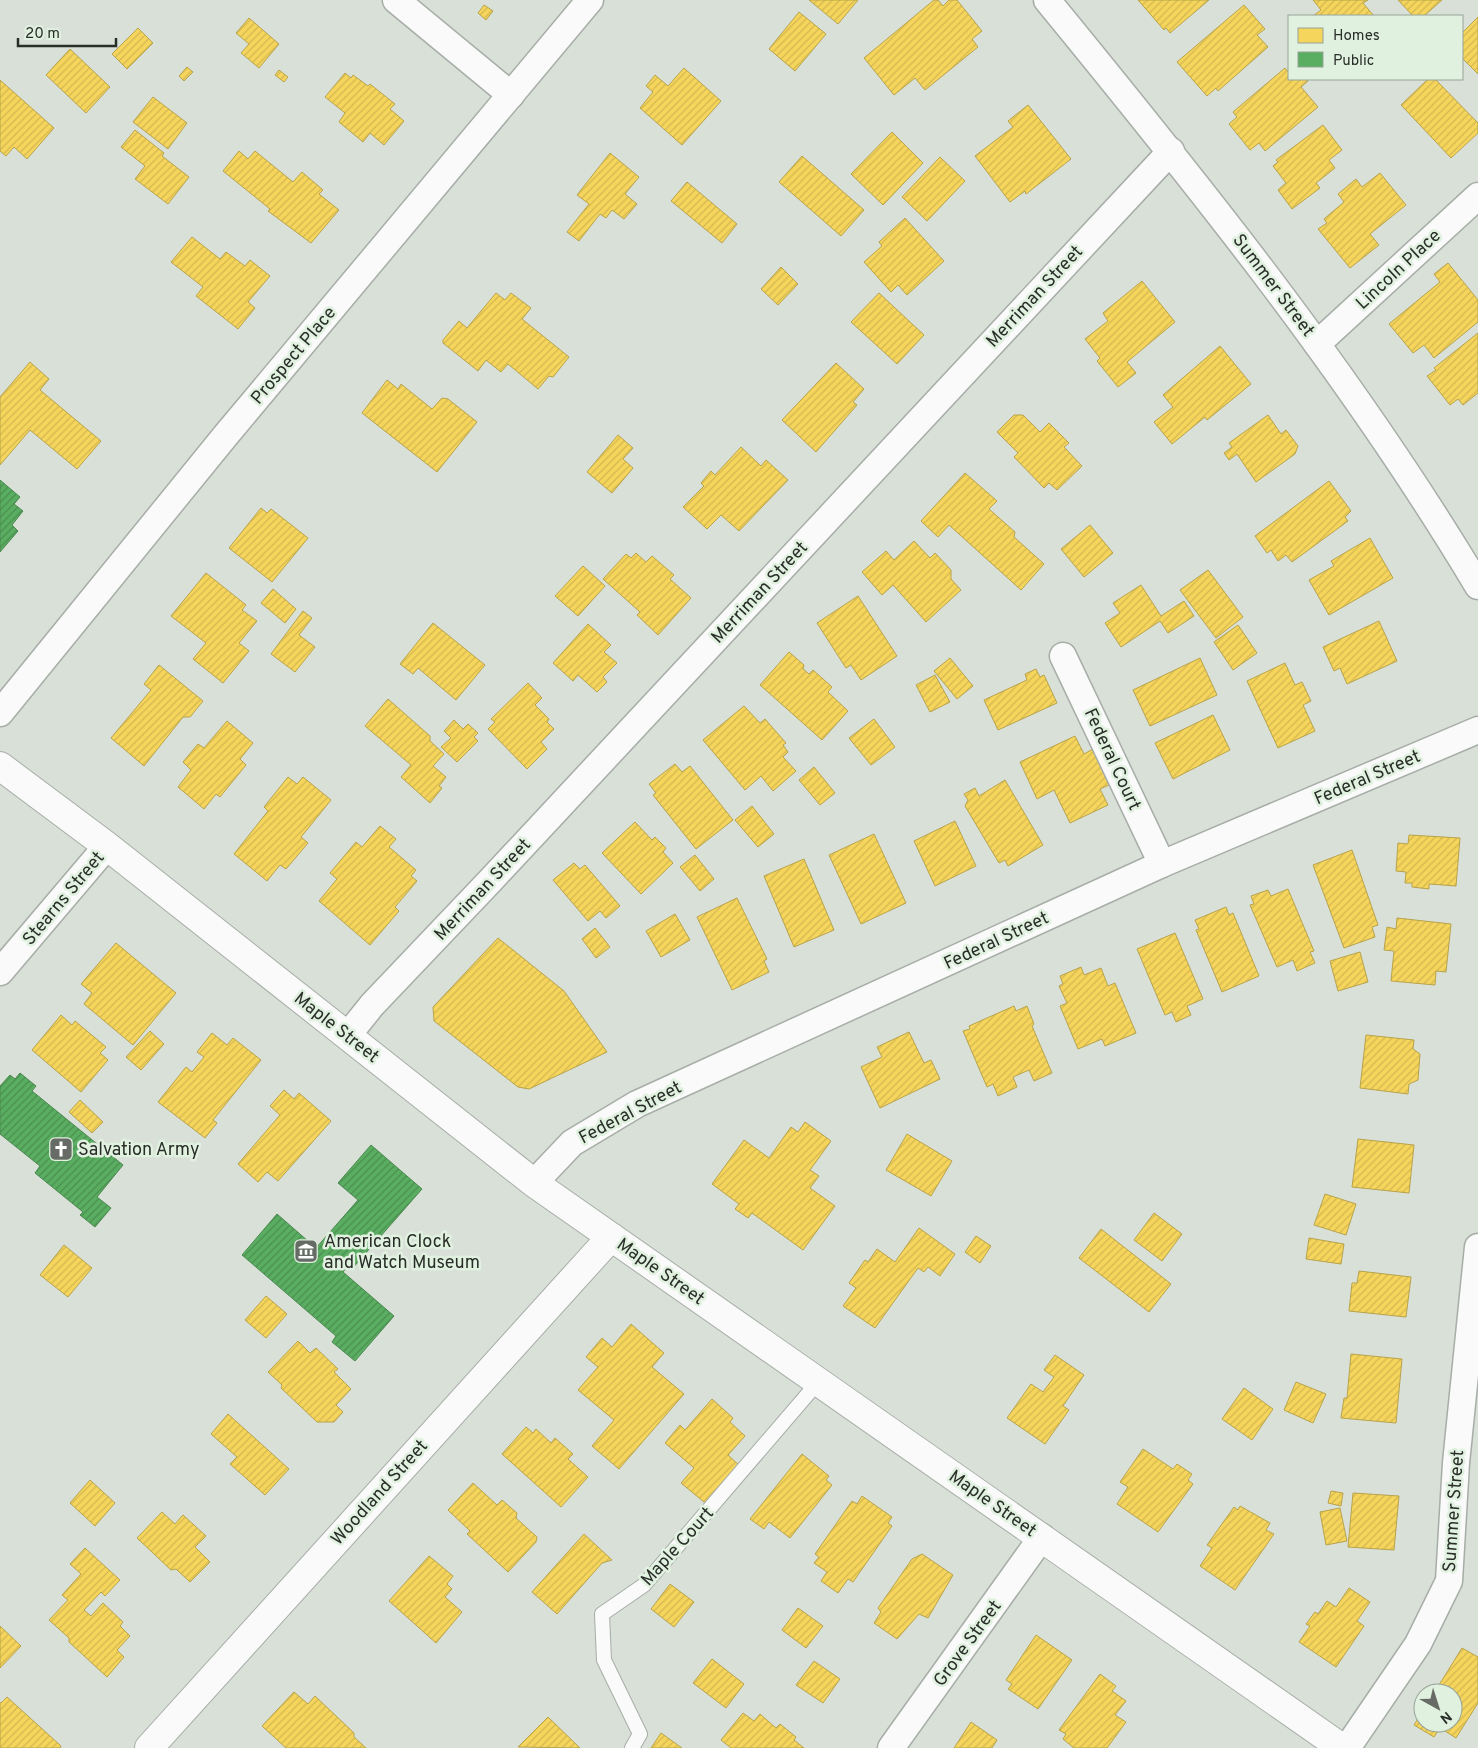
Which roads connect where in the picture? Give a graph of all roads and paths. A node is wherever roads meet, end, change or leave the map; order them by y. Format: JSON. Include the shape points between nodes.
{"nodes":[{"id":1,"x":396,"y":0,"type":"edge"},
{"id":2,"x":590,"y":0,"type":"edge"},
{"id":3,"x":1047,"y":0,"type":"edge"},
{"id":4,"x":510,"y":95,"type":"junction"},
{"id":5,"x":1171,"y":151,"type":"junction"},
{"id":6,"x":1478,"y":196,"type":"edge"},
{"id":7,"x":1317,"y":344,"type":"junction"},
{"id":8,"x":1478,"y":586,"type":"edge"},
{"id":9,"x":1063,"y":656,"type":"dead end"},
{"id":10,"x":0,"y":713,"type":"edge"},
{"id":11,"x":1478,"y":730,"type":"edge"},
{"id":12,"x":0,"y":766,"type":"edge"},
{"id":13,"x":107,"y":846,"type":"junction"},
{"id":14,"x":1162,"y":864,"type":"junction"},
{"id":15,"x":0,"y":972,"type":"edge"},
{"id":16,"x":348,"y":1035,"type":"junction"},
{"id":17,"x":534,"y":1183,"type":"junction"},
{"id":18,"x":611,"y":1236,"type":"junction"},
{"id":19,"x":1478,"y":1247,"type":"edge"},
{"id":20,"x":819,"y":1381,"type":"junction"},
{"id":21,"x":1042,"y":1538,"type":"junction"},
{"id":22,"x":149,"y":1748,"type":"edge"},
{"id":23,"x":632,"y":1748,"type":"edge"},
{"id":24,"x":891,"y":1748,"type":"edge"},
{"id":25,"x":1342,"y":1748,"type":"edge"},
{"id":26,"x":1347,"y":1748,"type":"edge"}],
"edges":[{"from":1,"to":4,"type":"street"},
{"from":2,"to":4,"type":"street","name":"Prospect Place"},
{"from":3,"to":5,"type":"street","name":"Summer Street"},
{"from":4,"to":10,"type":"street","name":"Prospect Place","via":[[226,435]]},
{"from":5,"to":7,"type":"street","name":"Summer Street"},
{"from":5,"to":16,"type":"street","name":"Merriman Street","via":[[372,1005]]},
{"from":6,"to":7,"type":"street","name":"Lincoln Place"},
{"from":7,"to":8,"type":"street","name":"Summer Street"},
{"from":9,"to":14,"type":"street","name":"Federal Court"},
{"from":11,"to":14,"type":"street","name":"Federal Street"},
{"from":12,"to":13,"type":"street","name":"Maple Street"},
{"from":13,"to":15,"type":"street","name":"Stearns Street"},
{"from":13,"to":16,"type":"street","name":"Maple Street"},
{"from":14,"to":17,"type":"street","name":"Federal Street","via":[[637,1104],[572,1143]]},
{"from":16,"to":17,"type":"street","name":"Maple Street"},
{"from":17,"to":18,"type":"street","name":"Maple Street"},
{"from":18,"to":20,"type":"street","name":"Maple Street"},
{"from":18,"to":22,"type":"street","name":"Woodland Street"},
{"from":19,"to":26,"type":"street","name":"Summer Street","via":[[1448,1581],[1418,1644]]},
{"from":20,"to":21,"type":"street","name":"Maple Street"},
{"from":20,"to":23,"type":"lane","name":"Maple Court","via":[[644,1585],[602,1614],[604,1660],[640,1734]]},
{"from":21,"to":24,"type":"street","name":"Grove Street"},
{"from":21,"to":25,"type":"street","name":"Maple Street"}]}
